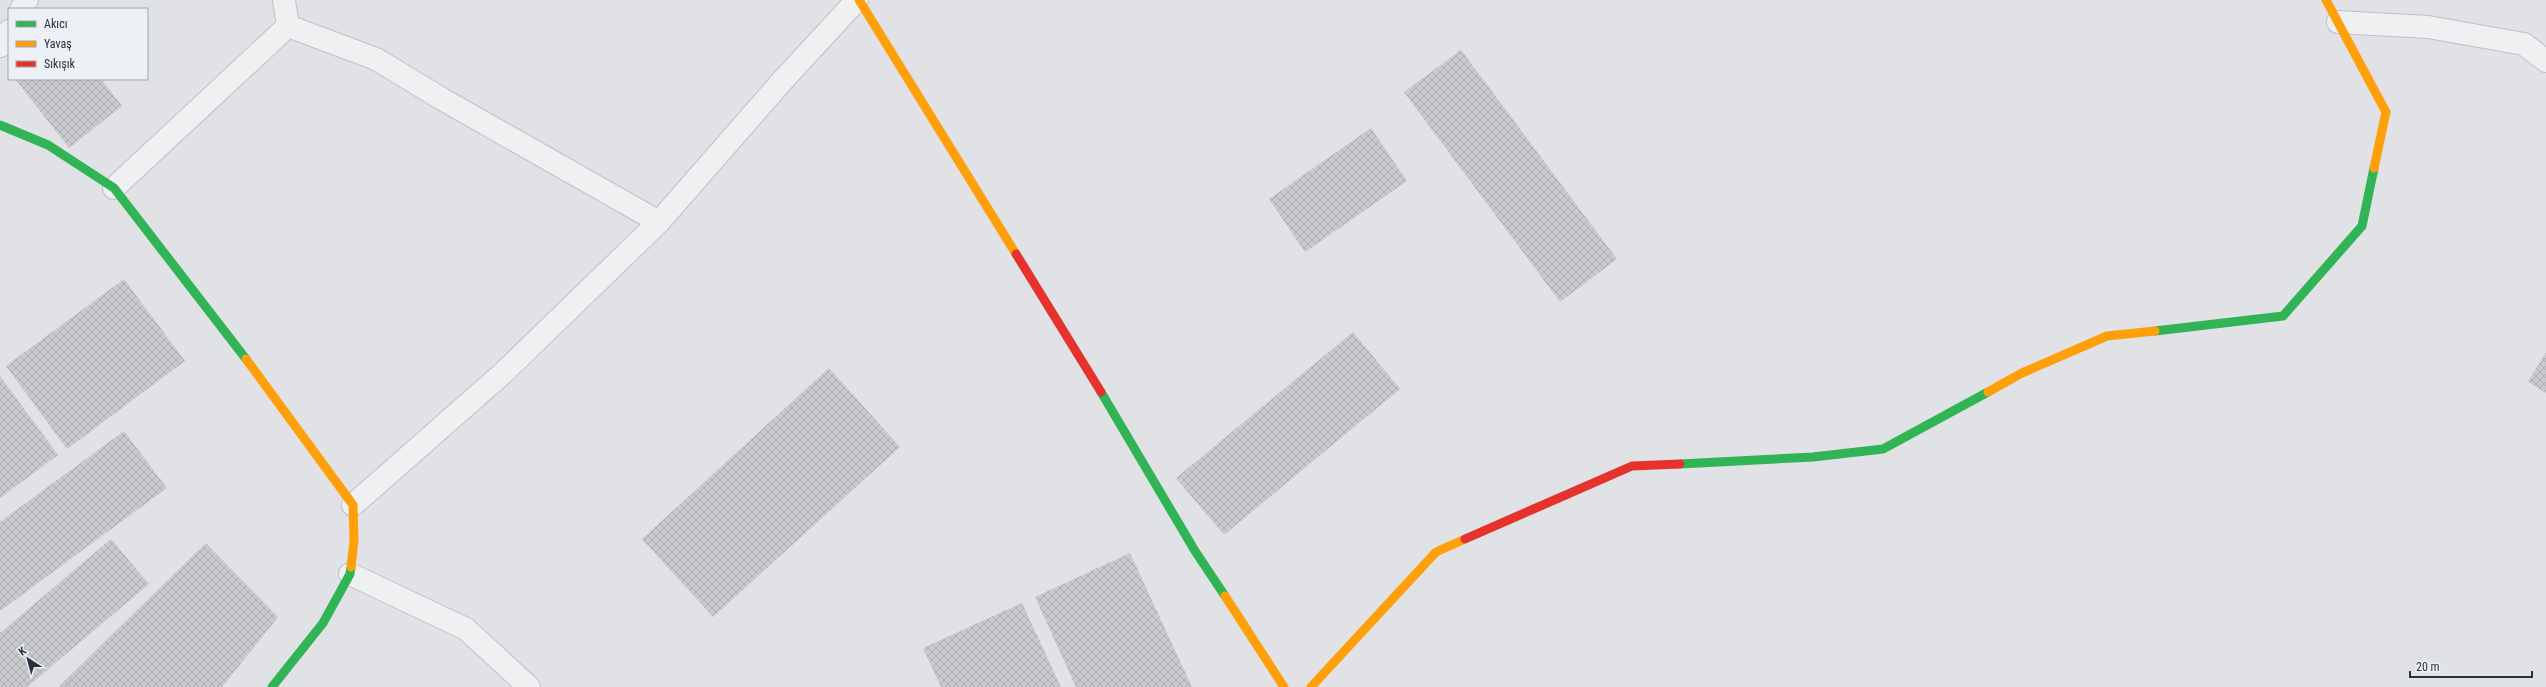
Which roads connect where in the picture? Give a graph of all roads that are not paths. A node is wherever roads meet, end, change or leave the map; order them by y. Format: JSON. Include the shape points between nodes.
{"nodes":[{"id":1,"x":284,"y":0,"type":"edge"},
{"id":2,"x":858,"y":0,"type":"edge"},
{"id":3,"x":2326,"y":0,"type":"edge"},
{"id":4,"x":2338,"y":22,"type":"junction"},
{"id":5,"x":288,"y":26,"type":"junction"},
{"id":6,"x":8,"y":32,"type":"edge"},
{"id":7,"x":0,"y":46,"type":"edge"},
{"id":8,"x":2546,"y":61,"type":"edge"},
{"id":9,"x":0,"y":125,"type":"edge"},
{"id":10,"x":114,"y":188,"type":"junction"},
{"id":11,"x":659,"y":222,"type":"junction"},
{"id":12,"x":353,"y":505,"type":"junction"},
{"id":13,"x":350,"y":574,"type":"junction"},
{"id":14,"x":272,"y":687,"type":"edge"},
{"id":15,"x":529,"y":687,"type":"edge"},
{"id":16,"x":1284,"y":687,"type":"edge"},
{"id":17,"x":1311,"y":687,"type":"edge"}],
"edges":[{"from":1,"to":5,"type":"street"},
{"from":2,"to":11,"type":"street","via":[[783,80]]},
{"from":2,"to":16,"type":"street","via":[[1087,368],[1195,551]]},
{"from":3,"to":4,"type":"street"},
{"from":4,"to":8,"type":"street","via":[[2428,27],[2524,44]]},
{"from":4,"to":17,"type":"street","via":[[2386,112],[2362,226],[2283,316],[2107,336],[2022,373],[1883,449],[1813,456],[1632,466],[1436,552]]},
{"from":5,"to":10,"type":"street"},
{"from":5,"to":11,"type":"street","via":[[376,59]]},
{"from":6,"to":7,"type":"street"},
{"from":9,"to":10,"type":"street","via":[[48,145]]},
{"from":10,"to":12,"type":"street","via":[[275,396]]},
{"from":11,"to":12,"type":"street","via":[[502,374]]},
{"from":12,"to":13,"type":"street","via":[[354,541]]},
{"from":13,"to":14,"type":"street","via":[[323,623]]},
{"from":13,"to":15,"type":"street","via":[[466,629]]}]}
